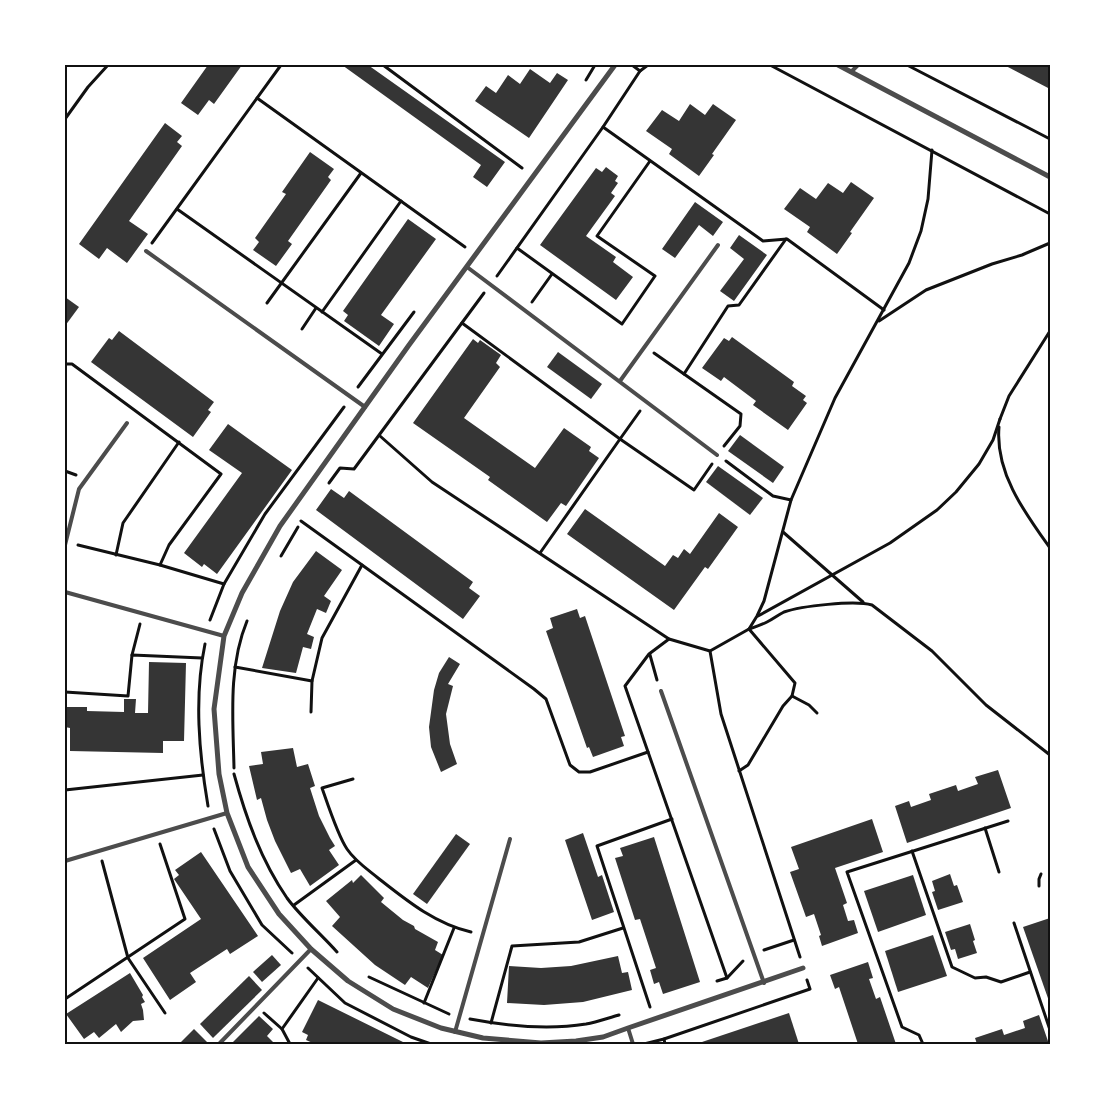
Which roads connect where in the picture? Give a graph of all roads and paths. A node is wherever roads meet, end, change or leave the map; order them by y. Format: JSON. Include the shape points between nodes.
{"nodes":[{"id":1,"x":108,"y":65,"type":"edge"},
{"id":2,"x":281,"y":65,"type":"edge"},
{"id":3,"x":383,"y":65,"type":"edge"},
{"id":4,"x":615,"y":65,"type":"edge"},
{"id":5,"x":632,"y":65,"type":"edge"},
{"id":6,"x":648,"y":65,"type":"edge"},
{"id":7,"x":770,"y":65,"type":"edge"},
{"id":8,"x":838,"y":65,"type":"edge"},
{"id":9,"x":858,"y":65,"type":"edge"},
{"id":10,"x":907,"y":65,"type":"edge"},
{"id":11,"x":640,"y":71,"type":"junction"},
{"id":12,"x":851,"y":72,"type":"junction"},
{"id":13,"x":257,"y":98,"type":"junction"},
{"id":14,"x":65,"y":119,"type":"edge"},
{"id":15,"x":603,"y":127,"type":"junction"},
{"id":16,"x":1050,"y":139,"type":"edge"},
{"id":17,"x":932,"y":150,"type":"junction"},
{"id":18,"x":650,"y":161,"type":"junction"},
{"id":19,"x":522,"y":168,"type":"dead end"},
{"id":20,"x":361,"y":172,"type":"junction"},
{"id":21,"x":1050,"y":177,"type":"edge"},
{"id":22,"x":401,"y":201,"type":"junction"},
{"id":23,"x":177,"y":209,"type":"junction"},
{"id":24,"x":1050,"y":214,"type":"edge"},
{"id":25,"x":787,"y":239,"type":"junction"},
{"id":26,"x":1050,"y":243,"type":"edge"},
{"id":27,"x":718,"y":244,"type":"dead end"},
{"id":28,"x":464,"y":247,"type":"dead end"},
{"id":29,"x":517,"y":248,"type":"junction"},
{"id":30,"x":146,"y":251,"type":"joint"},
{"id":31,"x":467,"y":267,"type":"junction"},
{"id":32,"x":552,"y":274,"type":"junction"},
{"id":33,"x":281,"y":283,"type":"junction"},
{"id":34,"x":490,"y":286,"type":"junction"},
{"id":35,"x":267,"y":304,"type":"dead end"},
{"id":36,"x":316,"y":308,"type":"junction"},
{"id":37,"x":884,"y":310,"type":"junction"},
{"id":38,"x":322,"y":312,"type":"junction"},
{"id":39,"x":525,"y":312,"type":"junction"},
{"id":40,"x":878,"y":322,"type":"junction"},
{"id":41,"x":462,"y":323,"type":"junction"},
{"id":42,"x":302,"y":329,"type":"dead end"},
{"id":43,"x":1050,"y":330,"type":"edge"},
{"id":44,"x":645,"y":347,"type":"junction"},
{"id":45,"x":382,"y":354,"type":"dead end"},
{"id":46,"x":65,"y":364,"type":"edge"},
{"id":47,"x":684,"y":374,"type":"junction"},
{"id":48,"x":620,"y":381,"type":"junction"},
{"id":49,"x":647,"y":401,"type":"junction"},
{"id":50,"x":365,"y":407,"type":"junction"},
{"id":51,"x":1000,"y":419,"type":"junction"},
{"id":52,"x":127,"y":423,"type":"dead end"},
{"id":53,"x":380,"y":436,"type":"junction"},
{"id":54,"x":620,"y":439,"type":"junction"},
{"id":55,"x":179,"y":442,"type":"junction"},
{"id":56,"x":717,"y":455,"type":"junction"},
{"id":57,"x":329,"y":484,"type":"dead end"},
{"id":58,"x":791,"y":500,"type":"junction"},
{"id":59,"x":307,"y":513,"type":"dead end"},
{"id":60,"x":301,"y":521,"type":"junction"},
{"id":61,"x":783,"y":532,"type":"junction"},
{"id":62,"x":65,"y":544,"type":"edge"},
{"id":63,"x":1050,"y":548,"type":"edge"},
{"id":64,"x":540,"y":553,"type":"junction"},
{"id":65,"x":116,"y":555,"type":"junction"},
{"id":66,"x":276,"y":563,"type":"dead end"},
{"id":67,"x":362,"y":565,"type":"junction"},
{"id":68,"x":160,"y":566,"type":"junction"},
{"id":69,"x":831,"y":575,"type":"junction"},
{"id":70,"x":224,"y":584,"type":"dead end"},
{"id":71,"x":65,"y":592,"type":"edge"},
{"id":72,"x":863,"y":603,"type":"junction"},
{"id":73,"x":142,"y":614,"type":"junction"},
{"id":74,"x":249,"y":614,"type":"dead end"},
{"id":75,"x":757,"y":616,"type":"junction"},
{"id":76,"x":749,"y":629,"type":"junction"},
{"id":77,"x":224,"y":636,"type":"junction"},
{"id":78,"x":669,"y":639,"type":"junction"},
{"id":79,"x":710,"y":651,"type":"junction"},
{"id":80,"x":649,"y":654,"type":"junction"},
{"id":81,"x":132,"y":655,"type":"junction"},
{"id":82,"x":202,"y":658,"type":"dead end"},
{"id":83,"x":235,"y":667,"type":"junction"},
{"id":84,"x":312,"y":681,"type":"junction"},
{"id":85,"x":661,"y":691,"type":"joint"},
{"id":86,"x":65,"y":692,"type":"edge"},
{"id":87,"x":792,"y":696,"type":"junction"},
{"id":88,"x":311,"y":712,"type":"dead end"},
{"id":89,"x":817,"y":713,"type":"dead end"},
{"id":90,"x":648,"y":752,"type":"junction"},
{"id":91,"x":1050,"y":756,"type":"edge"},
{"id":92,"x":739,"y":771,"type":"junction"},
{"id":93,"x":234,"y":772,"type":"junction"},
{"id":94,"x":219,"y":774,"type":"junction"},
{"id":95,"x":353,"y":779,"type":"dead end"},
{"id":96,"x":65,"y":790,"type":"edge"},
{"id":97,"x":227,"y":813,"type":"junction"},
{"id":98,"x":672,"y":819,"type":"junction"},
{"id":99,"x":1008,"y":820,"type":"dead end"},
{"id":100,"x":984,"y":828,"type":"junction"},
{"id":101,"x":157,"y":834,"type":"junction"},
{"id":102,"x":510,"y":840,"type":"dead end"},
{"id":103,"x":100,"y":851,"type":"junction"},
{"id":104,"x":912,"y":851,"type":"junction"},
{"id":105,"x":356,"y":860,"type":"junction"},
{"id":106,"x":65,"y":861,"type":"edge"},
{"id":107,"x":999,"y":872,"type":"dead end"},
{"id":108,"x":1042,"y":874,"type":"dead end"},
{"id":109,"x":1039,"y":886,"type":"dead end"},
{"id":110,"x":294,"y":905,"type":"junction"},
{"id":111,"x":1014,"y":923,"type":"dead end"},
{"id":112,"x":454,"y":928,"type":"junction"},
{"id":113,"x":623,"y":928,"type":"junction"},
{"id":114,"x":483,"y":935,"type":"junction"},
{"id":115,"x":794,"y":940,"type":"junction"},
{"id":116,"x":311,"y":949,"type":"junction"},
{"id":117,"x":339,"y":954,"type":"dead end"},
{"id":118,"x":753,"y":954,"type":"junction"},
{"id":119,"x":128,"y":958,"type":"junction"},
{"id":120,"x":803,"y":968,"type":"joint"},
{"id":121,"x":1030,"y":972,"type":"junction"},
{"id":122,"x":361,"y":973,"type":"dead end"},
{"id":123,"x":318,"y":978,"type":"dead end"},
{"id":124,"x":727,"y":978,"type":"junction"},
{"id":125,"x":713,"y":983,"type":"dead end"},
{"id":126,"x":764,"y":983,"type":"junction"},
{"id":127,"x":810,"y":989,"type":"dead end"},
{"id":128,"x":65,"y":999,"type":"edge"},
{"id":129,"x":424,"y":1003,"type":"junction"},
{"id":130,"x":256,"y":1005,"type":"junction"},
{"id":131,"x":643,"y":1009,"type":"dead end"},
{"id":132,"x":165,"y":1013,"type":"dead end"},
{"id":133,"x":628,"y":1013,"type":"dead end"},
{"id":134,"x":460,"y":1017,"type":"junction"},
{"id":135,"x":491,"y":1023,"type":"junction"},
{"id":136,"x":628,"y":1028,"type":"junction"},
{"id":137,"x":282,"y":1029,"type":"junction"},
{"id":138,"x":1050,"y":1030,"type":"edge"},
{"id":139,"x":456,"y":1032,"type":"junction"},
{"id":140,"x":664,"y":1039,"type":"junction"},
{"id":141,"x":219,"y":1044,"type":"edge"},
{"id":142,"x":290,"y":1044,"type":"edge"},
{"id":143,"x":633,"y":1044,"type":"edge"},
{"id":144,"x":644,"y":1044,"type":"edge"},
{"id":145,"x":665,"y":1044,"type":"edge"},
{"id":146,"x":923,"y":1044,"type":"edge"}],
"edges":[{"from":1,"to":14,"type":"path"},
{"from":2,"to":13,"type":"path"},
{"from":3,"to":19,"type":"path"},
{"from":4,"to":31,"type":"street"},
{"from":5,"to":11,"type":"path"},
{"from":6,"to":11,"type":"path"},
{"from":7,"to":17,"type":"path"},
{"from":8,"to":12,"type":"street"},
{"from":9,"to":12,"type":"lane"},
{"from":10,"to":16,"type":"path"},
{"from":11,"to":15,"type":"path"},
{"from":12,"to":21,"type":"street"},
{"from":13,"to":20,"type":"path"},
{"from":13,"to":23,"type":"path"},
{"from":15,"to":18,"type":"path"},
{"from":15,"to":29,"type":"path"},
{"from":17,"to":24,"type":"path"},
{"from":17,"to":37,"type":"path","via":[[928,199],[921,231],[909,263]]},
{"from":18,"to":25,"type":"path","via":[[763,242]]},
{"from":18,"to":32,"type":"path","via":[[597,236],[655,276],[622,324]]},
{"from":20,"to":22,"type":"path"},
{"from":20,"to":33,"type":"path"},
{"from":22,"to":28,"type":"path"},
{"from":22,"to":38,"type":"path"},
{"from":23,"to":30,"type":"path"},
{"from":23,"to":33,"type":"path"},
{"from":25,"to":37,"type":"path"},
{"from":25,"to":47,"type":"path","via":[[739,304],[728,306]]},
{"from":26,"to":40,"type":"path","via":[[933,287]]},
{"from":27,"to":44,"type":"lane"},
{"from":29,"to":32,"type":"path"},
{"from":29,"to":34,"type":"path"},
{"from":30,"to":50,"type":"lane"},
{"from":31,"to":34,"type":"lane"},
{"from":31,"to":50,"type":"street"},
{"from":32,"to":39,"type":"path"},
{"from":33,"to":35,"type":"path"},
{"from":33,"to":36,"type":"path"},
{"from":34,"to":39,"type":"lane"},
{"from":34,"to":41,"type":"path"},
{"from":36,"to":38,"type":"path"},
{"from":36,"to":42,"type":"path"},
{"from":37,"to":40,"type":"path"},
{"from":38,"to":45,"type":"path"},
{"from":39,"to":48,"type":"lane"},
{"from":40,"to":58,"type":"path","via":[[835,398]]},
{"from":41,"to":53,"type":"path"},
{"from":41,"to":54,"type":"path"},
{"from":43,"to":51,"type":"path","via":[[1009,396]]},
{"from":44,"to":47,"type":"path"},
{"from":44,"to":48,"type":"lane"},
{"from":46,"to":55,"type":"path","via":[[72,364]]},
{"from":47,"to":56,"type":"path","via":[[741,414],[740,426]]},
{"from":48,"to":49,"type":"lane"},
{"from":49,"to":54,"type":"path"},
{"from":49,"to":56,"type":"lane"},
{"from":50,"to":77,"type":"street","via":[[280,526],[242,593]]},
{"from":51,"to":63,"type":"path","via":[[998,440],[1006,476],[1021,506]]},
{"from":51,"to":69,"type":"path","via":[[993,440],[978,464],[937,510],[890,543]]},
{"from":52,"to":62,"type":"lane","via":[[79,489]]},
{"from":53,"to":57,"type":"path","via":[[354,469],[340,468]]},
{"from":53,"to":64,"type":"path","via":[[432,482]]},
{"from":54,"to":56,"type":"path","via":[[694,490]]},
{"from":54,"to":64,"type":"path"},
{"from":55,"to":65,"type":"path","via":[[123,522]]},
{"from":55,"to":68,"type":"path","via":[[222,474],[168,544]]},
{"from":56,"to":58,"type":"path","via":[[773,496]]},
{"from":58,"to":61,"type":"path"},
{"from":59,"to":60,"type":"path"},
{"from":60,"to":66,"type":"path"},
{"from":60,"to":67,"type":"path"},
{"from":61,"to":69,"type":"path"},
{"from":61,"to":75,"type":"path"},
{"from":62,"to":65,"type":"path"},
{"from":64,"to":78,"type":"path"},
{"from":65,"to":68,"type":"path"},
{"from":67,"to":84,"type":"path","via":[[322,638]]},
{"from":67,"to":90,"type":"path","via":[[546,699],[570,765],[579,772],[590,772]]},
{"from":68,"to":70,"type":"path"},
{"from":69,"to":72,"type":"path"},
{"from":69,"to":75,"type":"path"},
{"from":71,"to":73,"type":"lane"},
{"from":72,"to":76,"type":"path","via":[[795,609]]},
{"from":72,"to":91,"type":"path","via":[[872,605],[932,651],[986,705]]},
{"from":73,"to":77,"type":"lane"},
{"from":73,"to":81,"type":"path"},
{"from":74,"to":83,"type":"path"},
{"from":75,"to":76,"type":"path"},
{"from":76,"to":79,"type":"path"},
{"from":76,"to":87,"type":"path","via":[[796,683]]},
{"from":77,"to":94,"type":"street","via":[[214,709]]},
{"from":78,"to":79,"type":"path"},
{"from":78,"to":80,"type":"path"},
{"from":79,"to":92,"type":"path","via":[[721,714]]},
{"from":80,"to":85,"type":"path"},
{"from":80,"to":90,"type":"path","via":[[625,686]]},
{"from":81,"to":82,"type":"path"},
{"from":81,"to":86,"type":"path","via":[[128,696]]},
{"from":83,"to":84,"type":"path"},
{"from":83,"to":93,"type":"path"},
{"from":84,"to":88,"type":"path"},
{"from":85,"to":118,"type":"lane"},
{"from":87,"to":89,"type":"path"},
{"from":87,"to":92,"type":"path","via":[[748,764]]},
{"from":90,"to":98,"type":"path"},
{"from":92,"to":115,"type":"path"},
{"from":93,"to":94,"type":"path"},
{"from":93,"to":110,"type":"path","via":[[245,813],[264,859]]},
{"from":94,"to":96,"type":"path"},
{"from":94,"to":97,"type":"street"},
{"from":95,"to":105,"type":"path","via":[[322,788],[346,847]]},
{"from":97,"to":101,"type":"lane"},
{"from":97,"to":116,"type":"street","via":[[248,867],[279,914]]},
{"from":98,"to":113,"type":"path","via":[[597,846]]},
{"from":98,"to":124,"type":"path"},
{"from":99,"to":100,"type":"path"},
{"from":100,"to":104,"type":"path"},
{"from":100,"to":107,"type":"path"},
{"from":101,"to":103,"type":"lane"},
{"from":101,"to":119,"type":"path","via":[[185,919]]},
{"from":102,"to":114,"type":"lane"},
{"from":103,"to":106,"type":"lane"},
{"from":103,"to":119,"type":"path"},
{"from":104,"to":121,"type":"path","via":[[952,968],[974,978],[986,977],[1001,982]]},
{"from":104,"to":146,"type":"path","via":[[847,872],[902,1027],[920,1036]]},
{"from":105,"to":110,"type":"path"},
{"from":105,"to":112,"type":"path","via":[[397,893]]},
{"from":108,"to":109,"type":"path"},
{"from":110,"to":117,"type":"path"},
{"from":111,"to":121,"type":"path"},
{"from":112,"to":114,"type":"path"},
{"from":112,"to":129,"type":"path"},
{"from":113,"to":131,"type":"path","via":[[650,1007]]},
{"from":113,"to":135,"type":"path","via":[[579,942],[512,946]]},
{"from":114,"to":134,"type":"lane"},
{"from":115,"to":118,"type":"path"},
{"from":115,"to":120,"type":"path"},
{"from":116,"to":130,"type":"lane"},
{"from":116,"to":139,"type":"street","via":[[348,981],[394,1009]]},
{"from":118,"to":124,"type":"path","via":[[746,957]]},
{"from":118,"to":126,"type":"lane"},
{"from":119,"to":128,"type":"path"},
{"from":119,"to":132,"type":"path"},
{"from":120,"to":126,"type":"street"},
{"from":121,"to":138,"type":"path"},
{"from":122,"to":129,"type":"path"},
{"from":123,"to":137,"type":"path"},
{"from":124,"to":125,"type":"path"},
{"from":126,"to":136,"type":"street"},
{"from":127,"to":140,"type":"path"},
{"from":129,"to":134,"type":"path"},
{"from":130,"to":137,"type":"path"},
{"from":130,"to":141,"type":"lane"},
{"from":133,"to":135,"type":"path","via":[[585,1024],[549,1027]]},
{"from":134,"to":135,"type":"path"},
{"from":134,"to":139,"type":"lane"},
{"from":136,"to":139,"type":"street","via":[[576,1042],[541,1043]]},
{"from":136,"to":143,"type":"lane"},
{"from":137,"to":142,"type":"path"},
{"from":140,"to":144,"type":"path"},
{"from":140,"to":145,"type":"path"}]}
